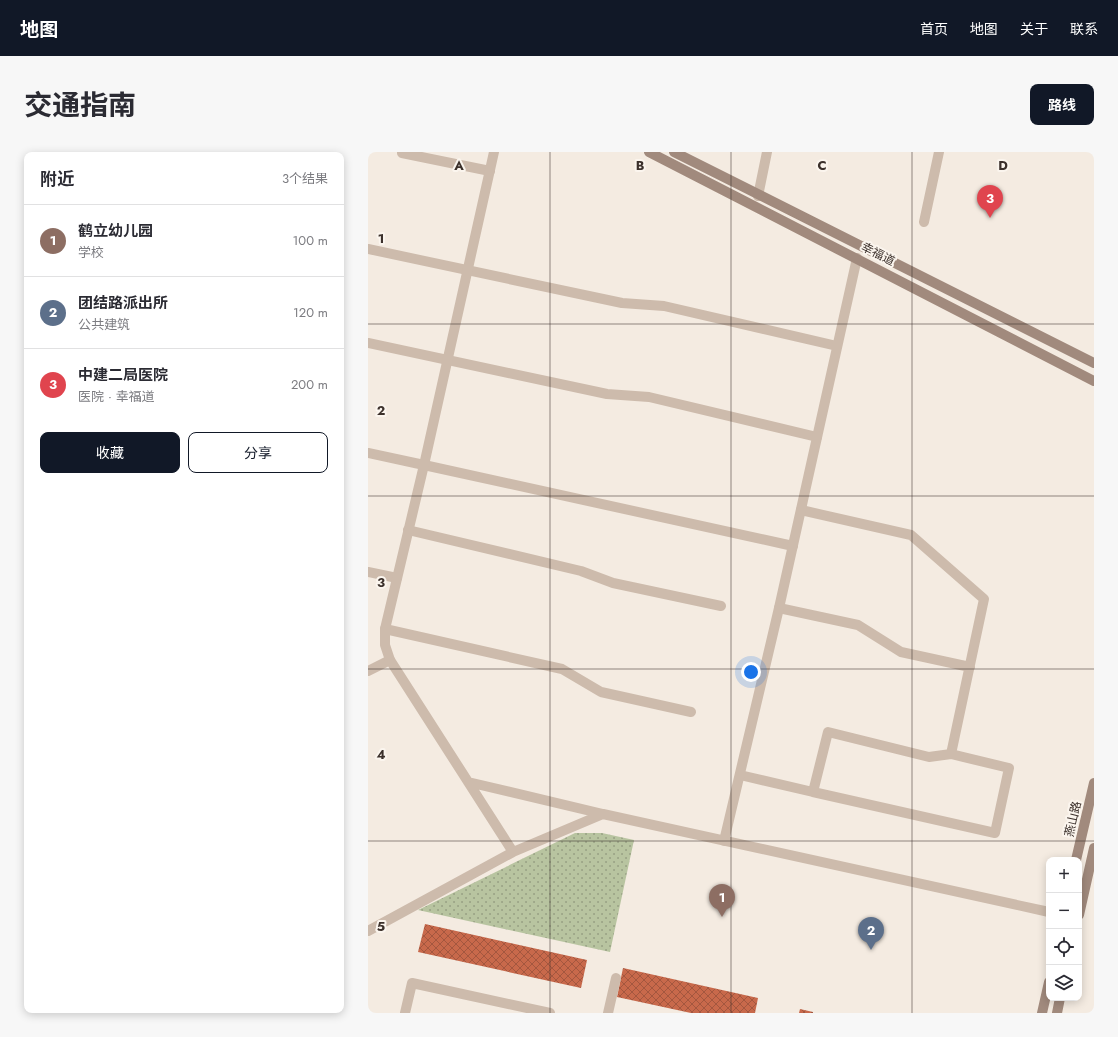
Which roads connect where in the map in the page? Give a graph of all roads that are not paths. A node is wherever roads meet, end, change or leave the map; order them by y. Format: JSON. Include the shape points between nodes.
{"nodes":[{"id":1,"x":494,"y":152,"type":"edge"},
{"id":2,"x":649,"y":152,"type":"edge"},
{"id":3,"x":674,"y":152,"type":"edge"},
{"id":4,"x":767,"y":152,"type":"edge"},
{"id":5,"x":939,"y":152,"type":"edge"},
{"id":6,"x":402,"y":153,"type":"edge"},
{"id":7,"x":490,"y":171,"type":"junction"},
{"id":8,"x":758,"y":196,"type":"junction"},
{"id":9,"x":924,"y":222,"type":"dead end"},
{"id":10,"x":368,"y":249,"type":"edge"},
{"id":11,"x":857,"y":258,"type":"junction"},
{"id":12,"x":468,"y":270,"type":"junction"},
{"id":13,"x":368,"y":343,"type":"edge"},
{"id":14,"x":837,"y":346,"type":"junction"},
{"id":15,"x":446,"y":360,"type":"junction"},
{"id":16,"x":1094,"y":362,"type":"edge"},
{"id":17,"x":1094,"y":381,"type":"edge"},
{"id":18,"x":817,"y":437,"type":"junction"},
{"id":19,"x":368,"y":453,"type":"edge"},
{"id":20,"x":424,"y":465,"type":"junction"},
{"id":21,"x":801,"y":510,"type":"junction"},
{"id":22,"x":408,"y":530,"type":"junction"},
{"id":23,"x":793,"y":546,"type":"junction"},
{"id":24,"x":368,"y":572,"type":"edge"},
{"id":25,"x":397,"y":578,"type":"junction"},
{"id":26,"x":721,"y":606,"type":"dead end"},
{"id":27,"x":779,"y":608,"type":"junction"},
{"id":28,"x":385,"y":629,"type":"junction"},
{"id":29,"x":390,"y":660,"type":"junction"},
{"id":30,"x":970,"y":667,"type":"junction"},
{"id":31,"x":368,"y":671,"type":"edge"},
{"id":32,"x":691,"y":712,"type":"dead end"},
{"id":33,"x":951,"y":754,"type":"junction"},
{"id":34,"x":740,"y":775,"type":"junction"},
{"id":35,"x":468,"y":782,"type":"junction"},
{"id":36,"x":1094,"y":783,"type":"edge"},
{"id":37,"x":813,"y":792,"type":"junction"},
{"id":38,"x":603,"y":814,"type":"junction"},
{"id":39,"x":724,"y":841,"type":"junction"},
{"id":40,"x":1094,"y":848,"type":"edge"},
{"id":41,"x":513,"y":852,"type":"junction"},
{"id":42,"x":1077,"y":857,"type":"edge"},
{"id":43,"x":1082,"y":902,"type":"edge"},
{"id":44,"x":1046,"y":911,"type":"edge"},
{"id":45,"x":368,"y":931,"type":"edge"},
{"id":46,"x":616,"y":978,"type":"dead end"},
{"id":47,"x":1046,"y":995,"type":"edge"},
{"id":48,"x":1059,"y":1001,"type":"edge"},
{"id":49,"x":405,"y":1013,"type":"edge"},
{"id":50,"x":550,"y":1013,"type":"edge"},
{"id":51,"x":608,"y":1013,"type":"edge"},
{"id":52,"x":1042,"y":1013,"type":"edge"},
{"id":53,"x":1057,"y":1013,"type":"edge"}],
"edges":[{"from":1,"to":7,"type":"street"},
{"from":2,"to":11,"type":"main road","name":"幸福道"},
{"from":3,"to":8,"type":"main road","name":"幸福道"},
{"from":4,"to":8,"type":"street"},
{"from":5,"to":9,"type":"street"},
{"from":6,"to":7,"type":"street"},
{"from":7,"to":12,"type":"street"},
{"from":8,"to":16,"type":"main road","name":"幸福道"},
{"from":10,"to":12,"type":"street"},
{"from":11,"to":14,"type":"street"},
{"from":11,"to":17,"type":"main road","name":"幸福道"},
{"from":12,"to":14,"type":"street","via":[[622,303],[664,306]]},
{"from":12,"to":15,"type":"street"},
{"from":13,"to":15,"type":"street"},
{"from":14,"to":18,"type":"street"},
{"from":15,"to":18,"type":"street","via":[[607,394],[649,397]]},
{"from":15,"to":20,"type":"street"},
{"from":18,"to":21,"type":"street"},
{"from":19,"to":20,"type":"street"},
{"from":20,"to":22,"type":"street"},
{"from":20,"to":23,"type":"street"},
{"from":21,"to":23,"type":"street"},
{"from":21,"to":30,"type":"street","via":[[911,535],[984,599]]},
{"from":22,"to":25,"type":"street"},
{"from":22,"to":26,"type":"street","via":[[580,571],[613,583]]},
{"from":23,"to":27,"type":"street"},
{"from":24,"to":25,"type":"street"},
{"from":25,"to":28,"type":"street"},
{"from":27,"to":30,"type":"street","via":[[858,625],[901,652]]},
{"from":27,"to":34,"type":"street"},
{"from":28,"to":29,"type":"street","via":[[385,645]]},
{"from":28,"to":32,"type":"street","via":[[562,669],[601,692]]},
{"from":29,"to":31,"type":"street"},
{"from":29,"to":35,"type":"street"},
{"from":30,"to":33,"type":"street"},
{"from":33,"to":37,"type":"street","via":[[929,757],[828,732]]},
{"from":33,"to":37,"type":"street","via":[[1009,768],[995,833]]},
{"from":34,"to":37,"type":"street"},
{"from":34,"to":39,"type":"street"},
{"from":35,"to":38,"type":"street"},
{"from":35,"to":41,"type":"street"},
{"from":36,"to":42,"type":"main road","name":"燕山路"},
{"from":38,"to":39,"type":"street"},
{"from":38,"to":41,"type":"street"},
{"from":39,"to":44,"type":"street"},
{"from":40,"to":43,"type":"main road"},
{"from":41,"to":45,"type":"street"},
{"from":46,"to":51,"type":"street"},
{"from":47,"to":52,"type":"main road"},
{"from":48,"to":53,"type":"main road"},
{"from":49,"to":50,"type":"street","via":[[412,983]]}]}
